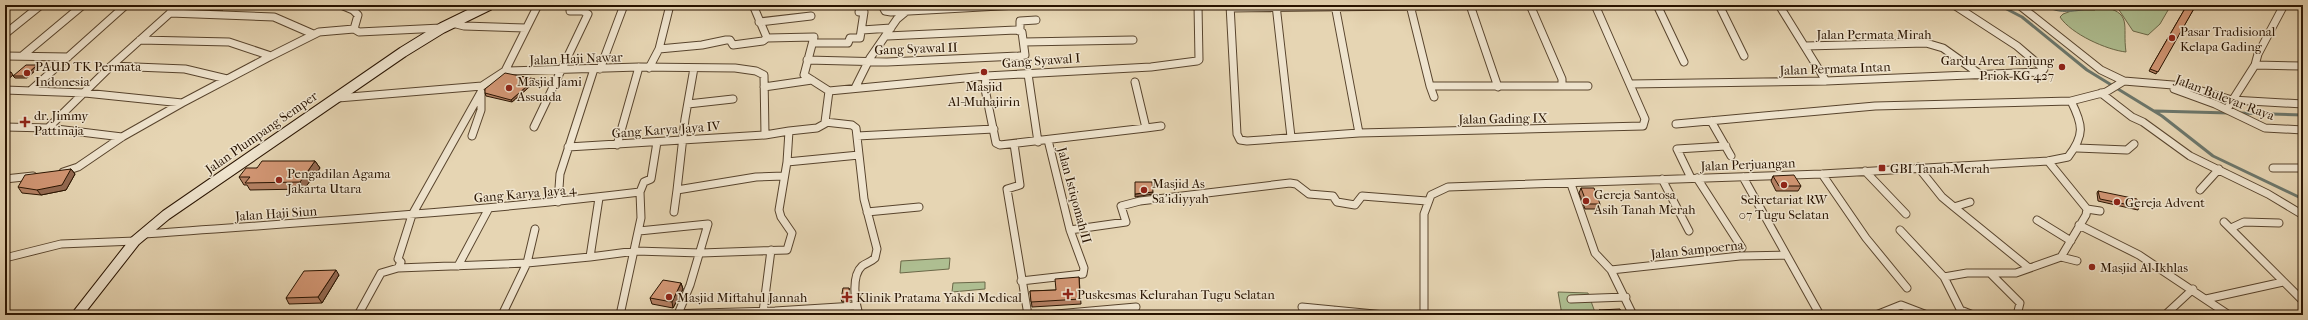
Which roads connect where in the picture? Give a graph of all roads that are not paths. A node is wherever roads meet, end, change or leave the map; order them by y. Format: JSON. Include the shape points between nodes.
{"nodes":[{"id":1,"x":41,"y":5,"type":"edge"},
{"id":2,"x":83,"y":5,"type":"edge"},
{"id":3,"x":126,"y":5,"type":"edge"},
{"id":4,"x":179,"y":5,"type":"edge"},
{"id":5,"x":341,"y":5,"type":"edge"},
{"id":6,"x":489,"y":5,"type":"edge"},
{"id":7,"x":538,"y":5,"type":"edge"},
{"id":8,"x":572,"y":5,"type":"edge"},
{"id":9,"x":624,"y":5,"type":"edge"},
{"id":10,"x":670,"y":5,"type":"edge"},
{"id":11,"x":753,"y":5,"type":"edge"},
{"id":12,"x":882,"y":5,"type":"edge"},
{"id":13,"x":910,"y":5,"type":"edge"},
{"id":14,"x":1019,"y":5,"type":"edge"},
{"id":15,"x":1198,"y":5,"type":"edge"},
{"id":16,"x":1335,"y":5,"type":"edge"},
{"id":17,"x":1410,"y":5,"type":"edge"},
{"id":18,"x":1470,"y":5,"type":"edge"},
{"id":19,"x":1509,"y":5,"type":"edge"},
{"id":20,"x":1530,"y":5,"type":"edge"},
{"id":21,"x":1595,"y":5,"type":"edge"},
{"id":22,"x":1657,"y":5,"type":"edge"},
{"id":23,"x":1685,"y":5,"type":"edge"},
{"id":24,"x":1719,"y":5,"type":"edge"},
{"id":25,"x":1727,"y":5,"type":"edge"},
{"id":26,"x":1779,"y":5,"type":"edge"},
{"id":27,"x":1954,"y":5,"type":"edge"},
{"id":28,"x":2013,"y":5,"type":"edge"},
{"id":29,"x":2019,"y":5,"type":"edge"},
{"id":30,"x":2284,"y":5,"type":"edge"},
{"id":31,"x":1230,"y":6,"type":"edge"},
{"id":32,"x":1276,"y":6,"type":"edge"},
{"id":33,"x":859,"y":12,"type":"dead end"},
{"id":34,"x":903,"y":12,"type":"junction"},
{"id":35,"x":2026,"y":12,"type":"junction"},
{"id":36,"x":170,"y":13,"type":"junction"},
{"id":37,"x":811,"y":16,"type":"dead end"},
{"id":38,"x":1036,"y":20,"type":"dead end"},
{"id":39,"x":759,"y":22,"type":"junction"},
{"id":40,"x":452,"y":23,"type":"junction"},
{"id":41,"x":442,"y":28,"type":"junction"},
{"id":42,"x":526,"y":28,"type":"junction"},
{"id":43,"x":891,"y":28,"type":"junction"},
{"id":44,"x":354,"y":29,"type":"junction"},
{"id":45,"x":862,"y":30,"type":"junction"},
{"id":46,"x":1021,"y":32,"type":"junction"},
{"id":47,"x":5,"y":34,"type":"edge"},
{"id":48,"x":313,"y":34,"type":"junction"},
{"id":49,"x":886,"y":36,"type":"junction"},
{"id":50,"x":767,"y":38,"type":"junction"},
{"id":51,"x":140,"y":40,"type":"junction"},
{"id":52,"x":1133,"y":40,"type":"dead end"},
{"id":53,"x":1024,"y":42,"type":"junction"},
{"id":54,"x":813,"y":43,"type":"junction"},
{"id":55,"x":1805,"y":46,"type":"junction"},
{"id":56,"x":659,"y":49,"type":"junction"},
{"id":57,"x":5,"y":56,"type":"edge"},
{"id":58,"x":22,"y":56,"type":"junction"},
{"id":59,"x":271,"y":56,"type":"junction"},
{"id":60,"x":1744,"y":56,"type":"dead end"},
{"id":61,"x":68,"y":57,"type":"junction"},
{"id":62,"x":807,"y":60,"type":"junction"},
{"id":63,"x":866,"y":62,"type":"junction"},
{"id":64,"x":1684,"y":62,"type":"dead end"},
{"id":65,"x":2255,"y":65,"type":"junction"},
{"id":66,"x":111,"y":66,"type":"junction"},
{"id":67,"x":2303,"y":66,"type":"edge"},
{"id":68,"x":639,"y":67,"type":"junction"},
{"id":69,"x":649,"y":68,"type":"junction"},
{"id":70,"x":694,"y":68,"type":"junction"},
{"id":71,"x":597,"y":69,"type":"junction"},
{"id":72,"x":560,"y":71,"type":"junction"},
{"id":73,"x":506,"y":72,"type":"junction"},
{"id":74,"x":1028,"y":74,"type":"junction"},
{"id":75,"x":1981,"y":75,"type":"junction"},
{"id":76,"x":986,"y":76,"type":"junction"},
{"id":77,"x":227,"y":79,"type":"junction"},
{"id":78,"x":814,"y":80,"type":"junction"},
{"id":79,"x":1826,"y":81,"type":"junction"},
{"id":80,"x":1135,"y":82,"type":"dead end"},
{"id":81,"x":2139,"y":82,"type":"junction"},
{"id":82,"x":2122,"y":83,"type":"junction"},
{"id":83,"x":1630,"y":84,"type":"junction"},
{"id":84,"x":1562,"y":85,"type":"junction"},
{"id":85,"x":1430,"y":86,"type":"junction"},
{"id":86,"x":1588,"y":86,"type":"dead end"},
{"id":87,"x":764,"y":87,"type":"junction"},
{"id":88,"x":1498,"y":87,"type":"junction"},
{"id":89,"x":855,"y":88,"type":"junction"},
{"id":90,"x":482,"y":89,"type":"junction"},
{"id":91,"x":5,"y":90,"type":"edge"},
{"id":92,"x":31,"y":90,"type":"junction"},
{"id":93,"x":830,"y":91,"type":"junction"},
{"id":94,"x":85,"y":93,"type":"junction"},
{"id":95,"x":2101,"y":93,"type":"junction"},
{"id":96,"x":1434,"y":97,"type":"dead end"},
{"id":97,"x":333,"y":99,"type":"junction"},
{"id":98,"x":733,"y":99,"type":"dead end"},
{"id":99,"x":2232,"y":100,"type":"junction"},
{"id":100,"x":182,"y":103,"type":"junction"},
{"id":101,"x":688,"y":104,"type":"junction"},
{"id":102,"x":2073,"y":104,"type":"junction"},
{"id":103,"x":2303,"y":104,"type":"edge"},
{"id":104,"x":2229,"y":110,"type":"junction"},
{"id":105,"x":1711,"y":121,"type":"junction"},
{"id":106,"x":826,"y":123,"type":"junction"},
{"id":107,"x":1676,"y":124,"type":"dead end"},
{"id":108,"x":1161,"y":126,"type":"dead end"},
{"id":109,"x":5,"y":127,"type":"edge"},
{"id":110,"x":534,"y":127,"type":"dead end"},
{"id":111,"x":48,"y":128,"type":"junction"},
{"id":112,"x":994,"y":128,"type":"junction"},
{"id":113,"x":1146,"y":128,"type":"junction"},
{"id":114,"x":2303,"y":130,"type":"edge"},
{"id":115,"x":788,"y":131,"type":"junction"},
{"id":116,"x":1359,"y":133,"type":"junction"},
{"id":117,"x":765,"y":135,"type":"junction"},
{"id":118,"x":472,"y":136,"type":"dead end"},
{"id":119,"x":857,"y":136,"type":"junction"},
{"id":120,"x":122,"y":137,"type":"junction"},
{"id":121,"x":1291,"y":137,"type":"junction"},
{"id":122,"x":683,"y":138,"type":"junction"},
{"id":123,"x":1048,"y":140,"type":"junction"},
{"id":124,"x":657,"y":142,"type":"junction"},
{"id":125,"x":1038,"y":142,"type":"junction"},
{"id":126,"x":1014,"y":144,"type":"junction"},
{"id":127,"x":2134,"y":144,"type":"dead end"},
{"id":128,"x":617,"y":145,"type":"junction"},
{"id":129,"x":1726,"y":146,"type":"junction"},
{"id":130,"x":568,"y":147,"type":"junction"},
{"id":131,"x":2077,"y":148,"type":"junction"},
{"id":132,"x":859,"y":155,"type":"junction"},
{"id":133,"x":1731,"y":156,"type":"dead end"},
{"id":134,"x":787,"y":162,"type":"junction"},
{"id":135,"x":2048,"y":162,"type":"junction"},
{"id":136,"x":1918,"y":167,"type":"junction"},
{"id":137,"x":2273,"y":168,"type":"dead end"},
{"id":138,"x":2303,"y":168,"type":"edge"},
{"id":139,"x":2219,"y":169,"type":"junction"},
{"id":140,"x":1865,"y":171,"type":"junction"},
{"id":141,"x":1822,"y":174,"type":"junction"},
{"id":142,"x":784,"y":176,"type":"junction"},
{"id":143,"x":1743,"y":177,"type":"junction"},
{"id":144,"x":1694,"y":178,"type":"junction"},
{"id":145,"x":5,"y":179,"type":"edge"},
{"id":146,"x":1662,"y":179,"type":"junction"},
{"id":147,"x":1571,"y":184,"type":"junction"},
{"id":148,"x":677,"y":190,"type":"junction"},
{"id":149,"x":2200,"y":190,"type":"dead end"},
{"id":150,"x":640,"y":192,"type":"junction"},
{"id":151,"x":599,"y":198,"type":"junction"},
{"id":152,"x":558,"y":202,"type":"junction"},
{"id":153,"x":1427,"y":202,"type":"junction"},
{"id":154,"x":1970,"y":202,"type":"dead end"},
{"id":155,"x":919,"y":207,"type":"dead end"},
{"id":156,"x":1954,"y":207,"type":"junction"},
{"id":157,"x":489,"y":208,"type":"junction"},
{"id":158,"x":2087,"y":209,"type":"junction"},
{"id":159,"x":2100,"y":211,"type":"dead end"},
{"id":160,"x":674,"y":212,"type":"dead end"},
{"id":161,"x":867,"y":212,"type":"junction"},
{"id":162,"x":1906,"y":214,"type":"dead end"},
{"id":163,"x":412,"y":215,"type":"junction"},
{"id":164,"x":2303,"y":215,"type":"edge"},
{"id":165,"x":2037,"y":220,"type":"dead end"},
{"id":166,"x":2224,"y":222,"type":"dead end"},
{"id":167,"x":2279,"y":223,"type":"dead end"},
{"id":168,"x":2079,"y":225,"type":"junction"},
{"id":169,"x":2231,"y":228,"type":"junction"},
{"id":170,"x":535,"y":229,"type":"dead end"},
{"id":171,"x":1070,"y":230,"type":"junction"},
{"id":172,"x":1900,"y":230,"type":"dead end"},
{"id":173,"x":639,"y":231,"type":"junction"},
{"id":174,"x":1689,"y":231,"type":"dead end"},
{"id":175,"x":138,"y":237,"type":"junction"},
{"id":176,"x":2071,"y":241,"type":"junction"},
{"id":177,"x":1742,"y":248,"type":"dead end"},
{"id":178,"x":772,"y":250,"type":"junction"},
{"id":179,"x":636,"y":252,"type":"junction"},
{"id":180,"x":701,"y":253,"type":"junction"},
{"id":181,"x":1786,"y":255,"type":"junction"},
{"id":182,"x":2061,"y":256,"type":"junction"},
{"id":183,"x":590,"y":257,"type":"junction"},
{"id":184,"x":5,"y":258,"type":"edge"},
{"id":185,"x":2077,"y":262,"type":"dead end"},
{"id":186,"x":527,"y":263,"type":"junction"},
{"id":187,"x":458,"y":266,"type":"junction"},
{"id":188,"x":398,"y":268,"type":"junction"},
{"id":189,"x":2029,"y":268,"type":"junction"},
{"id":190,"x":1611,"y":270,"type":"junction"},
{"id":191,"x":1991,"y":274,"type":"junction"},
{"id":192,"x":1944,"y":277,"type":"junction"},
{"id":193,"x":1021,"y":281,"type":"junction"},
{"id":194,"x":2283,"y":282,"type":"junction"},
{"id":195,"x":1907,"y":288,"type":"dead end"},
{"id":196,"x":2193,"y":289,"type":"junction"},
{"id":197,"x":1626,"y":297,"type":"junction"},
{"id":198,"x":1571,"y":299,"type":"dead end"},
{"id":199,"x":2206,"y":299,"type":"junction"},
{"id":200,"x":2303,"y":301,"type":"edge"},
{"id":201,"x":855,"y":306,"type":"junction"},
{"id":202,"x":1136,"y":307,"type":"dead end"},
{"id":203,"x":1302,"y":308,"type":"dead end"},
{"id":204,"x":763,"y":312,"type":"junction"},
{"id":205,"x":1113,"y":312,"type":"edge"},
{"id":206,"x":1333,"y":312,"type":"edge"},
{"id":207,"x":775,"y":313,"type":"edge"},
{"id":208,"x":1963,"y":313,"type":"edge"},
{"id":209,"x":678,"y":314,"type":"junction"},
{"id":210,"x":77,"y":315,"type":"edge"},
{"id":211,"x":358,"y":315,"type":"edge"},
{"id":212,"x":502,"y":315,"type":"edge"},
{"id":213,"x":620,"y":315,"type":"edge"},
{"id":214,"x":630,"y":315,"type":"edge"},
{"id":215,"x":648,"y":315,"type":"edge"},
{"id":216,"x":662,"y":315,"type":"edge"},
{"id":217,"x":859,"y":315,"type":"edge"},
{"id":218,"x":1028,"y":315,"type":"edge"},
{"id":219,"x":1045,"y":315,"type":"edge"},
{"id":220,"x":1385,"y":315,"type":"edge"},
{"id":221,"x":1424,"y":315,"type":"edge"},
{"id":222,"x":1633,"y":315,"type":"edge"},
{"id":223,"x":1820,"y":315,"type":"edge"},
{"id":224,"x":1876,"y":315,"type":"edge"},
{"id":225,"x":1927,"y":315,"type":"edge"},
{"id":226,"x":1973,"y":315,"type":"edge"},
{"id":227,"x":2017,"y":315,"type":"edge"},
{"id":228,"x":2165,"y":315,"type":"edge"},
{"id":229,"x":2229,"y":315,"type":"edge"}],
"edges":[{"from":1,"to":47,"type":"street"},
{"from":2,"to":58,"type":"street"},
{"from":3,"to":61,"type":"street"},
{"from":4,"to":36,"type":"street"},
{"from":5,"to":44,"type":"street","via":[[358,15]]},
{"from":6,"to":40,"type":"main road","name":"Jalan Plumpang Semper"},
{"from":7,"to":42,"type":"street"},
{"from":8,"to":72,"type":"street","via":[[570,11],[583,11],[588,14]]},
{"from":9,"to":71,"type":"street"},
{"from":10,"to":56,"type":"street"},
{"from":11,"to":39,"type":"street"},
{"from":12,"to":34,"type":"street","via":[[883,10],[887,12]]},
{"from":13,"to":34,"type":"street","via":[[909,9]]},
{"from":14,"to":34,"type":"street"},
{"from":15,"to":74,"type":"street","name":"Gang Syawal I","via":[[1200,60],[1171,65]]},
{"from":16,"to":17,"type":"street"},
{"from":16,"to":32,"type":"street"},
{"from":16,"to":116,"type":"street"},
{"from":17,"to":18,"type":"street"},
{"from":17,"to":85,"type":"street"},
{"from":18,"to":19,"type":"street"},
{"from":18,"to":88,"type":"street"},
{"from":20,"to":84,"type":"street","via":[[1562,79]]},
{"from":21,"to":83,"type":"street"},
{"from":22,"to":64,"type":"street"},
{"from":23,"to":24,"type":"street"},
{"from":24,"to":25,"type":"street"},
{"from":24,"to":60,"type":"street"},
{"from":26,"to":55,"type":"street"},
{"from":27,"to":75,"type":"street","name":"Jalan Permata Intan","via":[[2044,67],[2041,72]]},
{"from":28,"to":35,"type":"street"},
{"from":29,"to":35,"type":"street","name":"Jalan Bulevar Raya"},
{"from":30,"to":65,"type":"street","via":[[2258,54]]},
{"from":31,"to":32,"type":"street"},
{"from":31,"to":121,"type":"street","name":"Jalan Gading IX","via":[[1237,134],[1240,140],[1247,141]]},
{"from":32,"to":121,"type":"street"},
{"from":33,"to":45,"type":"street","via":[[864,12]]},
{"from":34,"to":43,"type":"street"},
{"from":35,"to":82,"type":"street","name":"Jalan Bulevar Raya","via":[[2101,70]]},
{"from":36,"to":48,"type":"street","via":[[274,16]]},
{"from":36,"to":51,"type":"street"},
{"from":37,"to":39,"type":"street"},
{"from":38,"to":46,"type":"street","via":[[1020,21]]},
{"from":39,"to":50,"type":"street"},
{"from":40,"to":41,"type":"main road","name":"Jalan Plumpang Semper"},
{"from":40,"to":42,"type":"street","via":[[464,26]]},
{"from":41,"to":44,"type":"street","via":[[364,32]]},
{"from":41,"to":97,"type":"main road","name":"Jalan Plumpang Semper"},
{"from":42,"to":73,"type":"street"},
{"from":43,"to":45,"type":"street"},
{"from":43,"to":49,"type":"street"},
{"from":44,"to":48,"type":"street"},
{"from":45,"to":54,"type":"street","via":[[860,38],[850,38],[848,43]]},
{"from":46,"to":49,"type":"street"},
{"from":46,"to":53,"type":"street"},
{"from":48,"to":59,"type":"street"},
{"from":49,"to":63,"type":"street"},
{"from":50,"to":54,"type":"street","via":[[810,36],[814,38]]},
{"from":50,"to":56,"type":"street","via":[[764,41],[734,45],[730,40],[726,40]]},
{"from":51,"to":59,"type":"street","via":[[229,42]]},
{"from":51,"to":66,"type":"street"},
{"from":52,"to":53,"type":"street"},
{"from":53,"to":63,"type":"street","name":"Gang Syawal II","via":[[1025,55]]},
{"from":54,"to":62,"type":"street"},
{"from":55,"to":75,"type":"street","name":"Jalan Permata Mirah","via":[[1926,43],[1943,48]]},
{"from":55,"to":79,"type":"street"},
{"from":56,"to":69,"type":"street"},
{"from":57,"to":58,"type":"street"},
{"from":58,"to":61,"type":"street"},
{"from":59,"to":77,"type":"street"},
{"from":61,"to":92,"type":"street"},
{"from":62,"to":63,"type":"street","name":"Gang Syawal II"},
{"from":62,"to":78,"type":"street","via":[[804,75]]},
{"from":63,"to":89,"type":"street"},
{"from":65,"to":67,"type":"street"},
{"from":65,"to":99,"type":"street"},
{"from":66,"to":77,"type":"street","via":[[185,69]]},
{"from":66,"to":94,"type":"street"},
{"from":68,"to":69,"type":"street","name":"Jalan Haji Nawar"},
{"from":68,"to":71,"type":"street","name":"Jalan Haji Nawar"},
{"from":68,"to":128,"type":"street"},
{"from":69,"to":70,"type":"street","name":"Jalan Haji Nawar"},
{"from":70,"to":87,"type":"street","name":"Jalan Haji Nawar","via":[[756,71],[764,75]]},
{"from":70,"to":101,"type":"street"},
{"from":71,"to":72,"type":"street","name":"Jalan Haji Nawar"},
{"from":71,"to":130,"type":"street"},
{"from":72,"to":73,"type":"street","name":"Jalan Haji Nawar"},
{"from":72,"to":110,"type":"street"},
{"from":73,"to":90,"type":"street","name":"Jalan Haji Nawar"},
{"from":74,"to":76,"type":"street","name":"Gang Syawal I"},
{"from":74,"to":125,"type":"street","name":"Jalan Istiqomah II"},
{"from":75,"to":79,"type":"street","name":"Jalan Permata Intan"},
{"from":76,"to":89,"type":"street","name":"Gang Syawal I"},
{"from":76,"to":112,"type":"street","name":"Jalan Istiqomah II","via":[[986,96]]},
{"from":77,"to":100,"type":"street"},
{"from":78,"to":87,"type":"street"},
{"from":78,"to":93,"type":"street"},
{"from":79,"to":83,"type":"street","name":"Jalan Permata Intan"},
{"from":80,"to":113,"type":"street"},
{"from":81,"to":82,"type":"street","name":"Jalan Bulevar Raya"},
{"from":81,"to":99,"type":"street","name":"Jalan Bulevar Raya","via":[[2185,86]]},
{"from":81,"to":104,"type":"street","name":"Jalan Bulevar Raya","via":[[2182,90]]},
{"from":82,"to":95,"type":"street","via":[[2112,90]]},
{"from":83,"to":116,"type":"street","name":"Jalan Gading IX","via":[[1646,123],[1638,127]]},
{"from":84,"to":86,"type":"street"},
{"from":84,"to":88,"type":"street"},
{"from":85,"to":88,"type":"street"},
{"from":85,"to":96,"type":"street"},
{"from":87,"to":117,"type":"street","name":"Jalan Haji Nawar"},
{"from":89,"to":93,"type":"street","name":"Gang Syawal I"},
{"from":90,"to":97,"type":"street","name":"Jalan Haji Nawar"},
{"from":90,"to":118,"type":"street","via":[[481,110]]},
{"from":90,"to":163,"type":"street"},
{"from":91,"to":92,"type":"street"},
{"from":92,"to":94,"type":"street"},
{"from":93,"to":106,"type":"street"},
{"from":94,"to":100,"type":"street"},
{"from":94,"to":111,"type":"street"},
{"from":95,"to":102,"type":"street"},
{"from":95,"to":139,"type":"street","via":[[2190,156]]},
{"from":97,"to":175,"type":"main road","name":"Jalan Plumpang Semper","via":[[231,168]]},
{"from":98,"to":101,"type":"street"},
{"from":99,"to":103,"type":"street","name":"Jalan Bulevar Raya"},
{"from":99,"to":104,"type":"street"},
{"from":100,"to":120,"type":"street"},
{"from":101,"to":122,"type":"street"},
{"from":102,"to":105,"type":"street","via":[[2012,101],[1875,106]]},
{"from":102,"to":131,"type":"street","via":[[2082,121]]},
{"from":104,"to":114,"type":"street","name":"Jalan Bulevar Raya","via":[[2265,128]]},
{"from":105,"to":107,"type":"street"},
{"from":105,"to":129,"type":"street"},
{"from":106,"to":115,"type":"street","name":"Gang Karya Jaya IV","via":[[817,128]]},
{"from":106,"to":119,"type":"street","via":[[855,126]]},
{"from":108,"to":113,"type":"street"},
{"from":109,"to":111,"type":"street"},
{"from":111,"to":120,"type":"street"},
{"from":112,"to":119,"type":"street"},
{"from":112,"to":126,"type":"street","name":"Jalan Istiqomah II","via":[[997,144]]},
{"from":113,"to":123,"type":"street"},
{"from":115,"to":117,"type":"street","name":"Gang Karya Jaya IV"},
{"from":115,"to":134,"type":"street"},
{"from":116,"to":121,"type":"street","name":"Jalan Gading IX"},
{"from":117,"to":122,"type":"street","name":"Gang Karya Jaya IV"},
{"from":119,"to":132,"type":"street"},
{"from":120,"to":145,"type":"street","via":[[78,167],[48,174]]},
{"from":122,"to":124,"type":"street","name":"Gang Karya Jaya IV"},
{"from":122,"to":148,"type":"street"},
{"from":123,"to":125,"type":"street","name":"Jalan Istiqomah II"},
{"from":123,"to":171,"type":"street","name":"Jalan Istiqomah II"},
{"from":124,"to":128,"type":"street","name":"Gang Karya Jaya IV"},
{"from":124,"to":150,"type":"street","via":[[651,179],[644,182]]},
{"from":125,"to":126,"type":"street","name":"Jalan Istiqomah II"},
{"from":126,"to":193,"type":"street","via":[[1020,185],[1007,189]]},
{"from":127,"to":131,"type":"street","via":[[2128,150]]},
{"from":128,"to":130,"type":"street","name":"Gang Karya Jaya IV"},
{"from":129,"to":133,"type":"street"},
{"from":129,"to":144,"type":"street","via":[[1677,149]]},
{"from":130,"to":152,"type":"street","via":[[560,174]]},
{"from":131,"to":135,"type":"street","name":"Jalan Perjuangan","via":[[2068,157]]},
{"from":132,"to":134,"type":"street"},
{"from":132,"to":161,"type":"street"},
{"from":134,"to":142,"type":"street"},
{"from":135,"to":136,"type":"street","name":"Jalan Perjuangan"},
{"from":135,"to":158,"type":"street"},
{"from":136,"to":140,"type":"street","name":"Jalan Perjuangan"},
{"from":136,"to":156,"type":"street","via":[[1942,197]]},
{"from":137,"to":138,"type":"street"},
{"from":139,"to":149,"type":"street"},
{"from":139,"to":164,"type":"street"},
{"from":140,"to":141,"type":"street","name":"Jalan Perjuangan"},
{"from":140,"to":162,"type":"street"},
{"from":141,"to":143,"type":"street","name":"Jalan Perjuangan"},
{"from":141,"to":195,"type":"street","via":[[1866,238]]},
{"from":142,"to":148,"type":"street","via":[[748,178]]},
{"from":142,"to":178,"type":"street","via":[[779,210],[792,233],[791,240],[786,250]]},
{"from":143,"to":144,"type":"street","name":"Jalan Perjuangan"},
{"from":143,"to":181,"type":"street"},
{"from":144,"to":146,"type":"street","name":"Jalan Perjuangan"},
{"from":144,"to":177,"type":"street"},
{"from":146,"to":147,"type":"street","name":"Jalan Perjuangan"},
{"from":146,"to":174,"type":"street"},
{"from":147,"to":153,"type":"street","name":"Jalan Perjuangan","via":[[1448,187],[1431,195]]},
{"from":147,"to":190,"type":"street","via":[[1595,253]]},
{"from":148,"to":160,"type":"street"},
{"from":150,"to":151,"type":"street","name":"Gang Karya Jaya 4"},
{"from":150,"to":173,"type":"street"},
{"from":151,"to":152,"type":"street","name":"Gang Karya Jaya 4"},
{"from":151,"to":183,"type":"street"},
{"from":152,"to":157,"type":"street","name":"Gang Karya Jaya 4"},
{"from":153,"to":171,"type":"street","via":[[1362,196],[1355,205],[1337,202],[1333,196],[1309,194],[1296,184],[1290,183],[1140,201],[1121,206],[1126,222]]},
{"from":153,"to":221,"type":"street","via":[[1424,214]]},
{"from":154,"to":156,"type":"street"},
{"from":155,"to":161,"type":"street"},
{"from":156,"to":189,"type":"street"},
{"from":157,"to":163,"type":"street","name":"Gang Karya Jaya 4"},
{"from":157,"to":187,"type":"street"},
{"from":158,"to":159,"type":"street"},
{"from":158,"to":168,"type":"street"},
{"from":161,"to":201,"type":"street","via":[[877,256],[858,270]]},
{"from":163,"to":175,"type":"street","name":"Jalan Haji Siun"},
{"from":163,"to":188,"type":"street","via":[[404,236]]},
{"from":165,"to":176,"type":"street"},
{"from":166,"to":169,"type":"street"},
{"from":167,"to":169,"type":"street","via":[[2244,222]]},
{"from":168,"to":176,"type":"street"},
{"from":168,"to":196,"type":"street","via":[[2139,255]]},
{"from":169,"to":194,"type":"street"},
{"from":170,"to":186,"type":"street"},
{"from":171,"to":193,"type":"street","name":"Jalan Istiqomah II","via":[[1082,259],[1083,274]]},
{"from":172,"to":192,"type":"street"},
{"from":173,"to":179,"type":"street"},
{"from":173,"to":180,"type":"street","via":[[708,224]]},
{"from":175,"to":184,"type":"street","name":"Jalan Haji Siun","via":[[61,244]]},
{"from":175,"to":210,"type":"main road","name":"Jalan Plumpang Semper"},
{"from":176,"to":182,"type":"street"},
{"from":178,"to":180,"type":"street"},
{"from":178,"to":204,"type":"street"},
{"from":179,"to":180,"type":"street"},
{"from":179,"to":183,"type":"street"},
{"from":179,"to":213,"type":"street"},
{"from":180,"to":209,"type":"street"},
{"from":181,"to":190,"type":"street","name":"Jalan Sampoerna","via":[[1740,256]]},
{"from":181,"to":223,"type":"street"},
{"from":182,"to":185,"type":"street"},
{"from":182,"to":189,"type":"street"},
{"from":183,"to":186,"type":"street"},
{"from":186,"to":187,"type":"street"},
{"from":186,"to":212,"type":"street"},
{"from":187,"to":188,"type":"street"},
{"from":188,"to":211,"type":"street","via":[[381,273]]},
{"from":189,"to":191,"type":"street","via":[[2009,274]]},
{"from":190,"to":197,"type":"street"},
{"from":191,"to":192,"type":"street","via":[[1968,273]]},
{"from":191,"to":227,"type":"street","via":[[2020,303]]},
{"from":192,"to":208,"type":"street"},
{"from":193,"to":218,"type":"street"},
{"from":194,"to":199,"type":"street"},
{"from":194,"to":200,"type":"street"},
{"from":196,"to":199,"type":"street"},
{"from":196,"to":228,"type":"street"},
{"from":197,"to":198,"type":"street"},
{"from":197,"to":222,"type":"street"},
{"from":199,"to":229,"type":"street"},
{"from":201,"to":207,"type":"street"},
{"from":201,"to":217,"type":"street"},
{"from":202,"to":205,"type":"street"},
{"from":203,"to":206,"type":"street"},
{"from":204,"to":207,"type":"street"},
{"from":204,"to":209,"type":"street"},
{"from":205,"to":219,"type":"street"},
{"from":206,"to":220,"type":"street"},
{"from":208,"to":226,"type":"street"},
{"from":209,"to":216,"type":"street"},
{"from":214,"to":215,"type":"street"},
{"from":215,"to":216,"type":"street"},
{"from":224,"to":225,"type":"street","via":[[1905,305]]}]}
